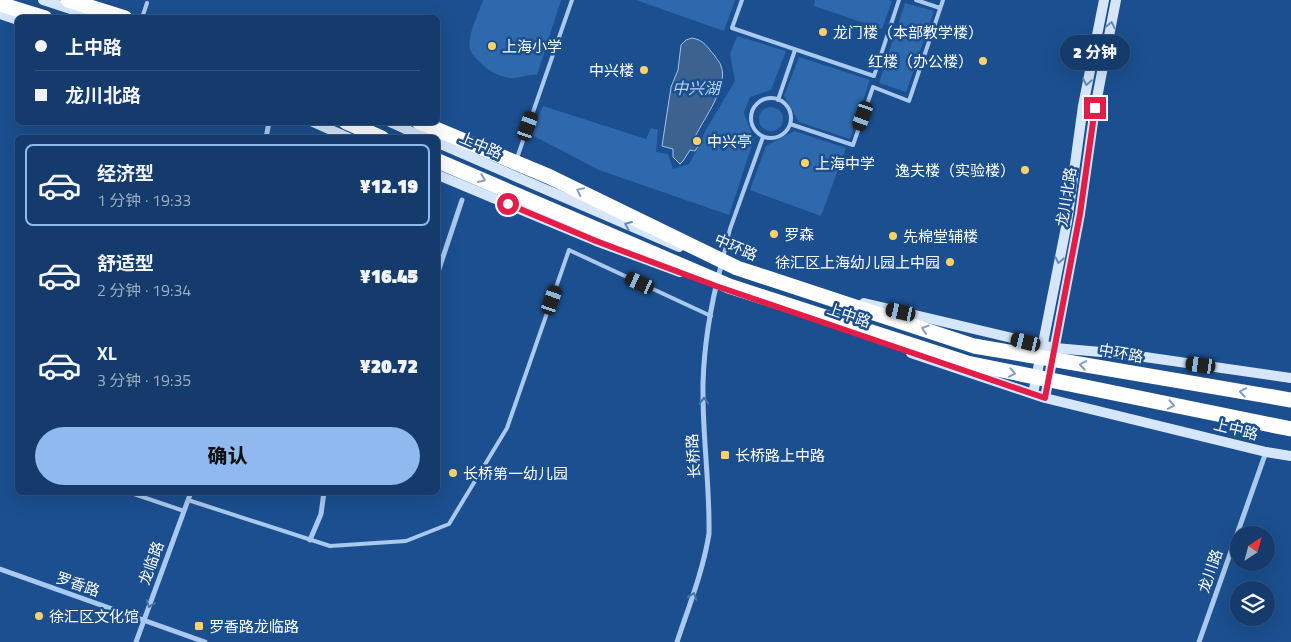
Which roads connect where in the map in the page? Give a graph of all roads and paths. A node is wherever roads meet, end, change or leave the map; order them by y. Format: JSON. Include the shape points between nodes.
{"nodes":[{"id":1,"x":43,"y":0,"type":"edge"},
{"id":2,"x":68,"y":0,"type":"edge"},
{"id":3,"x":572,"y":0,"type":"edge"},
{"id":4,"x":742,"y":0,"type":"edge"},
{"id":5,"x":899,"y":0,"type":"edge"},
{"id":6,"x":916,"y":0,"type":"edge"},
{"id":7,"x":943,"y":0,"type":"edge"},
{"id":8,"x":1104,"y":0,"type":"edge"},
{"id":9,"x":1116,"y":0,"type":"edge"},
{"id":10,"x":147,"y":3,"type":"dead end"},
{"id":11,"x":0,"y":4,"type":"edge"},
{"id":12,"x":940,"y":8,"type":"junction"},
{"id":13,"x":0,"y":14,"type":"edge"},
{"id":14,"x":36,"y":15,"type":"edge"},
{"id":15,"x":89,"y":15,"type":"edge"},
{"id":16,"x":116,"y":15,"type":"edge"},
{"id":17,"x":143,"y":15,"type":"edge"},
{"id":18,"x":15,"y":19,"type":"edge"},
{"id":19,"x":795,"y":50,"type":"junction"},
{"id":20,"x":778,"y":100,"type":"junction"},
{"id":21,"x":790,"y":124,"type":"junction"},
{"id":22,"x":320,"y":125,"type":"edge"},
{"id":23,"x":353,"y":125,"type":"edge"},
{"id":24,"x":397,"y":125,"type":"edge"},
{"id":25,"x":426,"y":125,"type":"edge"},
{"id":26,"x":342,"y":135,"type":"edge"},
{"id":27,"x":375,"y":135,"type":"edge"},
{"id":28,"x":418,"y":135,"type":"edge"},
{"id":29,"x":763,"y":137,"type":"junction"},
{"id":30,"x":440,"y":144,"type":"edge"},
{"id":31,"x":440,"y":162,"type":"edge"},
{"id":32,"x":511,"y":175,"type":"junction"},
{"id":33,"x":440,"y":176,"type":"edge"},
{"id":34,"x":462,"y":200,"type":"dead end"},
{"id":35,"x":440,"y":266,"type":"edge"},
{"id":36,"x":721,"y":266,"type":"junction"},
{"id":37,"x":716,"y":286,"type":"junction"},
{"id":38,"x":711,"y":316,"type":"junction"},
{"id":39,"x":1043,"y":346,"type":"junction"},
{"id":40,"x":1055,"y":348,"type":"junction"},
{"id":41,"x":1291,"y":378,"type":"edge"},
{"id":42,"x":1033,"y":394,"type":"junction"},
{"id":43,"x":1045,"y":398,"type":"junction"},
{"id":44,"x":1291,"y":400,"type":"edge"},
{"id":45,"x":1291,"y":430,"type":"edge"},
{"id":46,"x":1266,"y":452,"type":"junction"},
{"id":47,"x":1291,"y":456,"type":"edge"},
{"id":48,"x":137,"y":495,"type":"edge"},
{"id":49,"x":190,"y":495,"type":"edge"},
{"id":50,"x":324,"y":495,"type":"edge"},
{"id":51,"x":188,"y":500,"type":"junction"},
{"id":52,"x":184,"y":510,"type":"junction"},
{"id":53,"x":310,"y":540,"type":"junction"},
{"id":54,"x":0,"y":569,"type":"edge"},
{"id":55,"x":144,"y":620,"type":"junction"},
{"id":56,"x":136,"y":642,"type":"edge"},
{"id":57,"x":205,"y":642,"type":"edge"},
{"id":58,"x":676,"y":642,"type":"edge"},
{"id":59,"x":1199,"y":642,"type":"edge"}],
"edges":[{"from":1,"to":15,"type":"main road"},
{"from":2,"to":16,"type":"highway"},
{"from":3,"to":32,"type":"lane"},
{"from":4,"to":19,"type":"lane","via":[[732,28]]},
{"from":5,"to":19,"type":"lane","via":[[874,76]]},
{"from":6,"to":12,"type":"lane"},
{"from":7,"to":12,"type":"lane"},
{"from":8,"to":39,"type":"main road","name":"龙川北路","one_way":true},
{"from":40,"to":9,"type":"main road","name":"龙川北路","one_way":true},
{"from":10,"to":17,"type":"lane"},
{"from":11,"to":14,"type":"highway"},
{"from":12,"to":21,"type":"lane","via":[[909,101],[873,87],[853,145]]},
{"from":13,"to":18,"type":"main road"},
{"from":19,"to":20,"type":"lane"},
{"from":20,"to":21,"type":"lane","via":[[789,112]]},
{"from":20,"to":29,"type":"lane","via":[[762,101],[753,110],[754,128]]},
{"from":21,"to":29,"type":"lane","via":[[782,135]]},
{"from":22,"to":26,"type":"main road"},
{"from":23,"to":27,"type":"highway"},
{"from":24,"to":28,"type":"main road"},
{"from":44,"to":25,"type":"highway","name":"中环路","one_way":true,"bridge":true,"via":[[974,346],[737,268],[548,176]]},
{"from":29,"to":36,"type":"lane","via":[[730,229]]},
{"from":30,"to":32,"type":"main road","name":"上中路"},
{"from":31,"to":45,"type":"highway","one_way":true,"bridge":true,"via":[[729,286],[966,364]]},
{"from":36,"to":32,"type":"main road","name":"上中路","one_way":true},
{"from":33,"to":37,"type":"main road","name":"上中路","via":[[596,241]]},
{"from":34,"to":35,"type":"street"},
{"from":36,"to":37,"type":"street","name":"长桥路"},
{"from":36,"to":39,"type":"main road","name":"上中路","via":[[750,278]]},
{"from":37,"to":38,"type":"street","name":"长桥路"},
{"from":37,"to":42,"type":"main road","name":"上中路"},
{"from":38,"to":53,"type":"lane","via":[[569,250],[507,428],[449,524],[406,541],[330,546]]},
{"from":58,"to":38,"type":"street","name":"长桥路","one_way":true,"via":[[700,576],[709,534],[703,384]]},
{"from":39,"to":40,"type":"main road","name":"上中路"},
{"from":39,"to":42,"type":"main road","name":"龙川北路"},
{"from":40,"to":41,"type":"main road","name":"上中路","via":[[1124,354]]},
{"from":40,"to":43,"type":"main road","name":"龙川北路"},
{"from":42,"to":43,"type":"main road","name":"上中路"},
{"from":43,"to":46,"type":"main road","name":"上中路"},
{"from":46,"to":47,"type":"main road","name":"上中路"},
{"from":46,"to":59,"type":"street","name":"龙川路"},
{"from":48,"to":52,"type":"lane"},
{"from":49,"to":51,"type":"street","name":"龙临路"},
{"from":50,"to":53,"type":"street","via":[[321,514]]},
{"from":51,"to":52,"type":"street","name":"龙临路"},
{"from":51,"to":53,"type":"lane"},
{"from":52,"to":55,"type":"street","name":"龙临路","one_way":true},
{"from":54,"to":55,"type":"street","name":"罗香路"},
{"from":55,"to":56,"type":"street","name":"龙临路"},
{"from":55,"to":57,"type":"street","name":"罗香路"}]}
